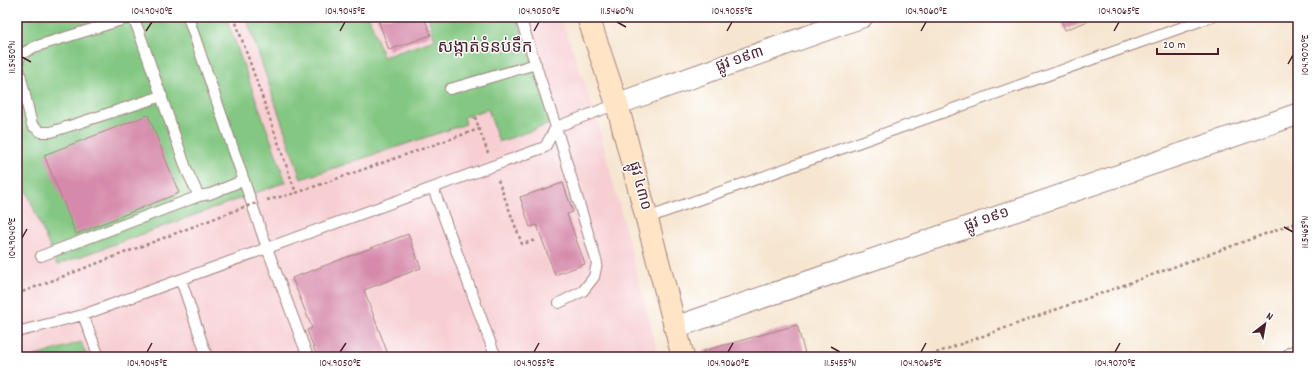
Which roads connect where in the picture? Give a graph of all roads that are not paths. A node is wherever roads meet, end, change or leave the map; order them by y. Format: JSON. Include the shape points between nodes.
{"nodes":[{"id":1,"x":188,"y":17,"type":"edge"},
{"id":2,"x":520,"y":17,"type":"edge"},
{"id":3,"x":588,"y":17,"type":"edge"},
{"id":4,"x":862,"y":17,"type":"edge"},
{"id":5,"x":1211,"y":17,"type":"edge"},
{"id":6,"x":536,"y":64,"type":"junction"},
{"id":7,"x":450,"y":89,"type":"dead end"},
{"id":8,"x":162,"y":96,"type":"junction"},
{"id":9,"x":618,"y":104,"type":"junction"},
{"id":10,"x":1298,"y":114,"type":"edge"},
{"id":11,"x":556,"y":127,"type":"junction"},
{"id":12,"x":244,"y":180,"type":"junction"},
{"id":13,"x":433,"y":188,"type":"junction"},
{"id":14,"x":200,"y":196,"type":"junction"},
{"id":15,"x":647,"y":218,"type":"junction"},
{"id":16,"x":267,"y":248,"type":"junction"},
{"id":17,"x":41,"y":256,"type":"dead end"},
{"id":18,"x":181,"y":280,"type":"junction"},
{"id":19,"x":559,"y":303,"type":"dead end"},
{"id":20,"x":83,"y":315,"type":"junction"},
{"id":21,"x":676,"y":326,"type":"junction"},
{"id":22,"x":17,"y":332,"type":"edge"},
{"id":23,"x":1298,"y":355,"type":"edge"},
{"id":24,"x":99,"y":357,"type":"edge"},
{"id":25,"x":207,"y":357,"type":"edge"},
{"id":26,"x":308,"y":357,"type":"edge"},
{"id":27,"x":497,"y":357,"type":"edge"},
{"id":28,"x":683,"y":357,"type":"edge"},
{"id":29,"x":1293,"y":357,"type":"edge"}],
"edges":[{"from":1,"to":12,"type":"lane"},
{"from":2,"to":6,"type":"lane"},
{"from":3,"to":9,"type":"street","name":"ផ្លូវ ៤៣០"},
{"from":4,"to":9,"type":"street","name":"ផ្លូវ ១៩៣"},
{"from":5,"to":15,"type":"lane"},
{"from":6,"to":7,"type":"lane"},
{"from":6,"to":11,"type":"lane"},
{"from":8,"to":8,"type":"lane","via":[[133,19],[124,19],[34,47],[20,55],[18,65],[32,124],[41,132],[51,132]]},
{"from":8,"to":14,"type":"lane","via":[[187,171]]},
{"from":9,"to":11,"type":"lane"},
{"from":9,"to":15,"type":"street","name":"ផ្លូវ ៤៣០"},
{"from":10,"to":21,"type":"street","name":"ផ្លូវ ១៩១"},
{"from":11,"to":13,"type":"lane","via":[[545,147]]},
{"from":11,"to":19,"type":"lane","via":[[597,263],[594,277],[583,291]]},
{"from":12,"to":14,"type":"lane"},
{"from":12,"to":16,"type":"lane"},
{"from":13,"to":16,"type":"lane"},
{"from":13,"to":27,"type":"lane"},
{"from":14,"to":17,"type":"lane"},
{"from":15,"to":21,"type":"street","name":"ផ្លូវ ៤៣០"},
{"from":16,"to":18,"type":"lane"},
{"from":16,"to":26,"type":"lane"},
{"from":18,"to":20,"type":"lane"},
{"from":18,"to":25,"type":"lane"},
{"from":20,"to":22,"type":"lane"},
{"from":20,"to":24,"type":"lane"},
{"from":21,"to":28,"type":"street","name":"ផ្លូវ ៤៣០"},
{"from":23,"to":29,"type":"street"}]}
